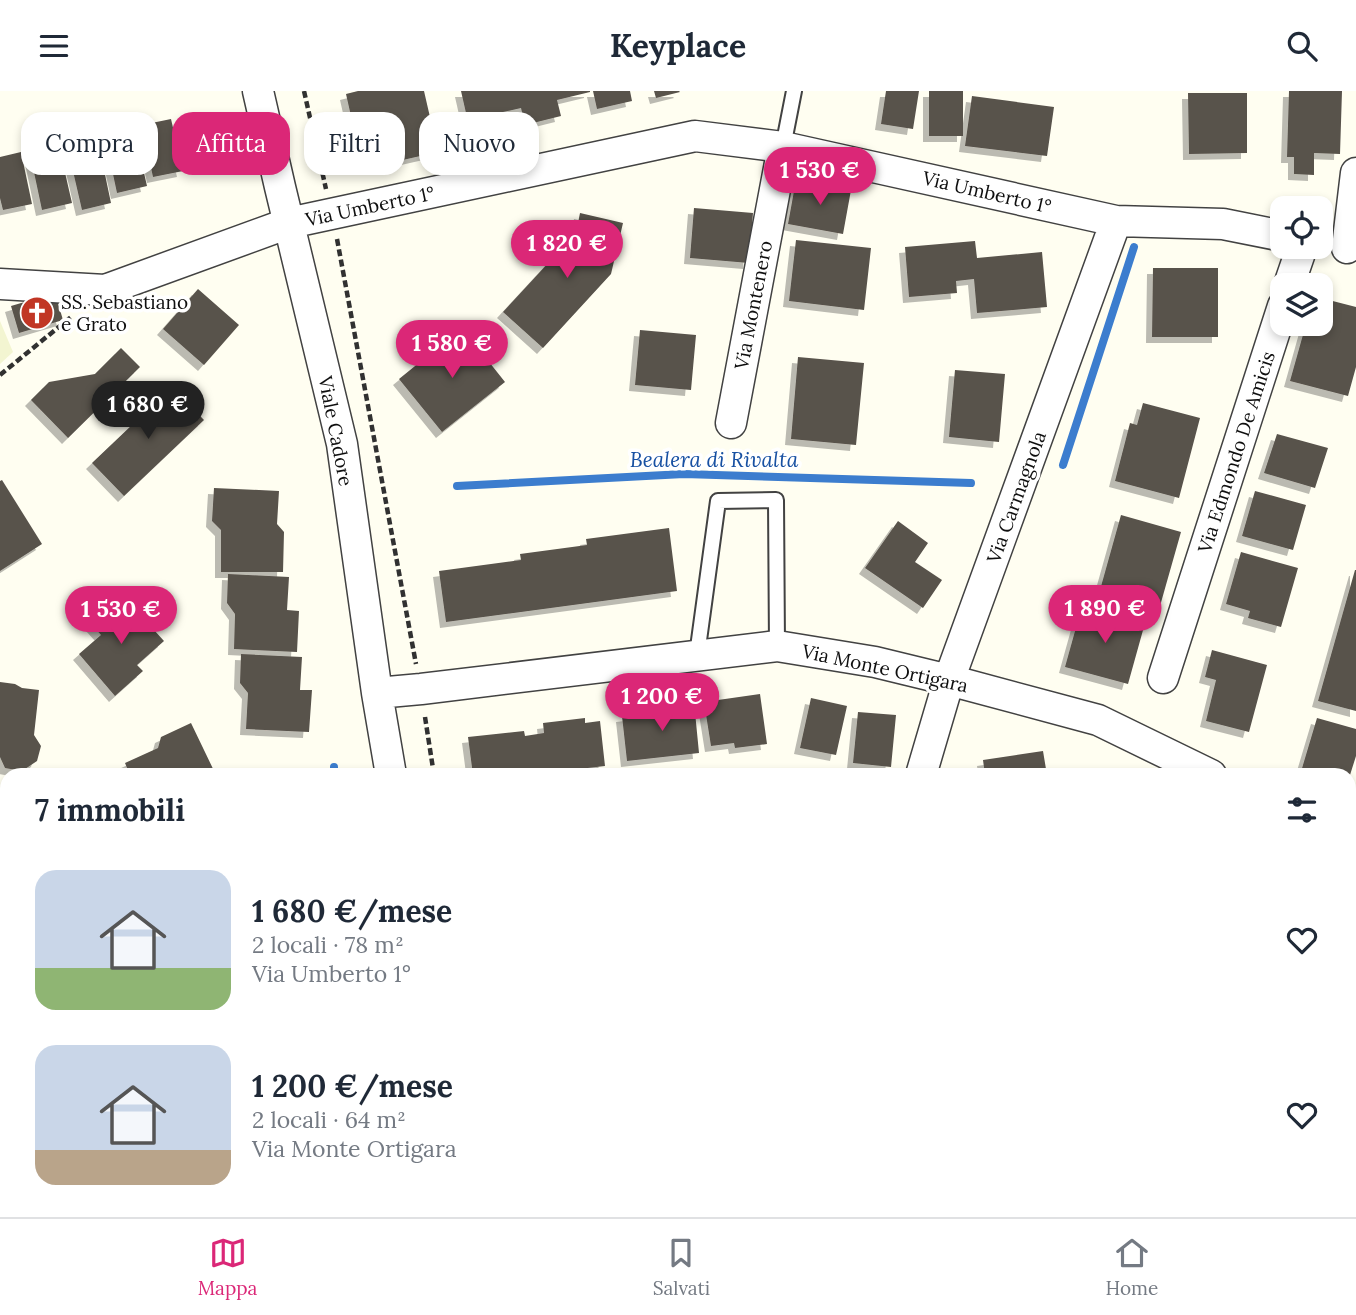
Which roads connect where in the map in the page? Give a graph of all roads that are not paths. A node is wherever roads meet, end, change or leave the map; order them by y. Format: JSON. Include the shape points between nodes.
{"nodes":[{"id":1,"x":258,"y":91,"type":"edge"},
{"id":2,"x":794,"y":91,"type":"edge"},
{"id":3,"x":783,"y":147,"type":"junction"},
{"id":4,"x":1356,"y":173,"type":"edge"},
{"id":5,"x":1116,"y":221,"type":"junction"},
{"id":6,"x":289,"y":223,"type":"junction"},
{"id":7,"x":1270,"y":233,"type":"edge"},
{"id":8,"x":1341,"y":247,"type":"edge"},
{"id":9,"x":0,"y":284,"type":"edge"},
{"id":10,"x":1273,"y":336,"type":"edge"},
{"id":11,"x":731,"y":422,"type":"dead end"},
{"id":12,"x":777,"y":646,"type":"junction"},
{"id":13,"x":696,"y":655,"type":"junction"},
{"id":14,"x":1163,"y":678,"type":"dead end"},
{"id":15,"x":949,"y":680,"type":"junction"},
{"id":16,"x":377,"y":693,"type":"junction"},
{"id":17,"x":390,"y":768,"type":"edge"},
{"id":18,"x":923,"y":768,"type":"edge"},
{"id":19,"x":1197,"y":768,"type":"edge"}],
"edges":[{"from":1,"to":6,"type":"street","name":"Viale Cadore"},
{"from":2,"to":3,"type":"lane"},
{"from":3,"to":5,"type":"street","name":"Via Umberto 1°"},
{"from":3,"to":6,"type":"street","name":"Via Umberto 1°","via":[[695,136]]},
{"from":3,"to":11,"type":"street","name":"Via Montenero"},
{"from":4,"to":8,"type":"street"},
{"from":5,"to":7,"type":"street","name":"Via Umberto 1°","via":[[1223,224]]},
{"from":5,"to":15,"type":"street","name":"Via Carmagnola"},
{"from":6,"to":9,"type":"street","name":"Via Umberto 1°","via":[[105,291]]},
{"from":6,"to":16,"type":"street","name":"Viale Cadore","via":[[342,445]]},
{"from":10,"to":14,"type":"street","name":"Via Edmondo De Amicis"},
{"from":12,"to":13,"type":"street","name":"Via Monte Ortigara"},
{"from":12,"to":13,"type":"lane","via":[[776,500],[718,501]]},
{"from":12,"to":15,"type":"street","name":"Via Monte Ortigara","via":[[875,661]]},
{"from":13,"to":16,"type":"street","name":"Via Monte Ortigara"},
{"from":15,"to":18,"type":"street","name":"Via Carmagnola"},
{"from":15,"to":19,"type":"street","name":"Via Monte Ortigara","via":[[1098,720]]},
{"from":16,"to":17,"type":"street","name":"Viale Cadore"}]}
